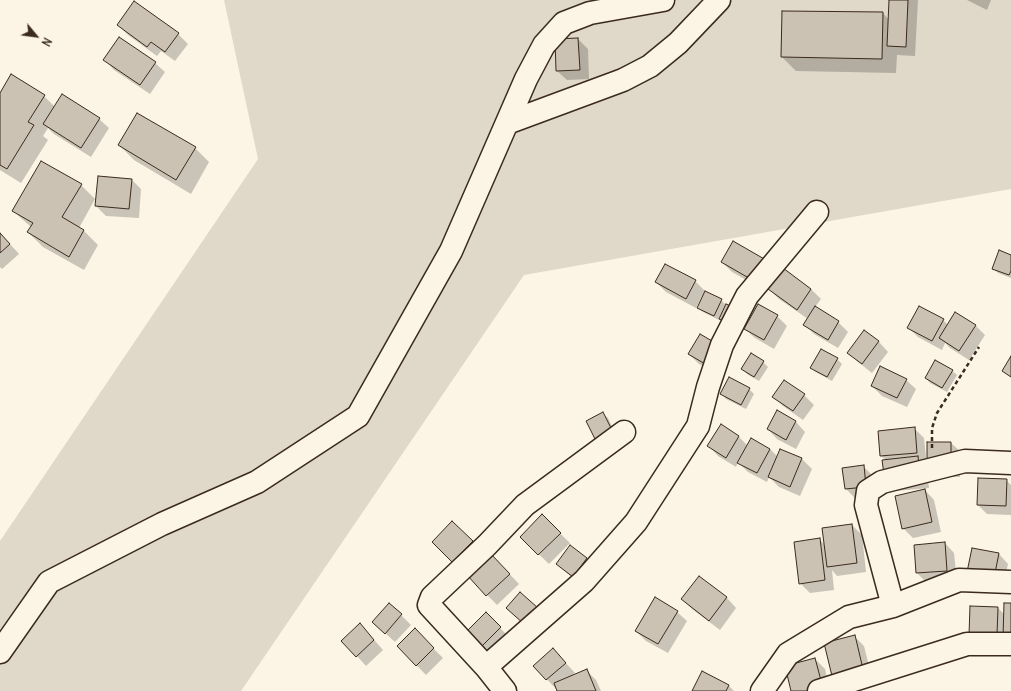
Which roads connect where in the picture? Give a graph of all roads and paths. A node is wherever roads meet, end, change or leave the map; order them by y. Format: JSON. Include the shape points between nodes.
{"nodes":[{"id":1,"x":663,"y":0,"type":"edge"},
{"id":2,"x":719,"y":0,"type":"edge"},
{"id":3,"x":507,"y":124,"type":"junction"},
{"id":4,"x":817,"y":212,"type":"dead end"},
{"id":5,"x":979,"y":347,"type":"dead end"},
{"id":6,"x":624,"y":432,"type":"dead end"},
{"id":7,"x":1011,"y":463,"type":"edge"},
{"id":8,"x":932,"y":470,"type":"junction"},
{"id":9,"x":1011,"y":582,"type":"edge"},
{"id":10,"x":893,"y":606,"type":"junction"},
{"id":11,"x":1011,"y":644,"type":"edge"},
{"id":12,"x":0,"y":652,"type":"edge"},
{"id":13,"x":486,"y":667,"type":"junction"},
{"id":14,"x":852,"y":686,"type":"edge"},
{"id":15,"x":505,"y":691,"type":"edge"},
{"id":16,"x":762,"y":691,"type":"edge"},
{"id":17,"x":819,"y":691,"type":"edge"}],
"edges":[{"from":1,"to":3,"type":"street","via":[[590,13],[564,24],[544,45]]},
{"from":2,"to":3,"type":"street","via":[[678,43],[650,66],[623,80]]},
{"from":3,"to":12,"type":"street","via":[[451,252],[358,416],[257,482],[162,524],[49,582]]},
{"from":4,"to":13,"type":"street","via":[[747,296],[722,345],[698,426],[636,522],[584,581]]},
{"from":5,"to":8,"type":"path","via":[[937,413],[932,428]]},
{"from":6,"to":13,"type":"street","via":[[525,505],[432,597],[429,605]]},
{"from":7,"to":8,"type":"street","via":[[965,462]]},
{"from":8,"to":10,"type":"street","via":[[882,482],[868,491],[866,505]]},
{"from":9,"to":10,"type":"street","via":[[959,580]]},
{"from":10,"to":16,"type":"street","via":[[849,617],[788,654]]},
{"from":11,"to":14,"type":"street","via":[[967,644]]},
{"from":13,"to":15,"type":"street"},
{"from":14,"to":17,"type":"street"}]}
